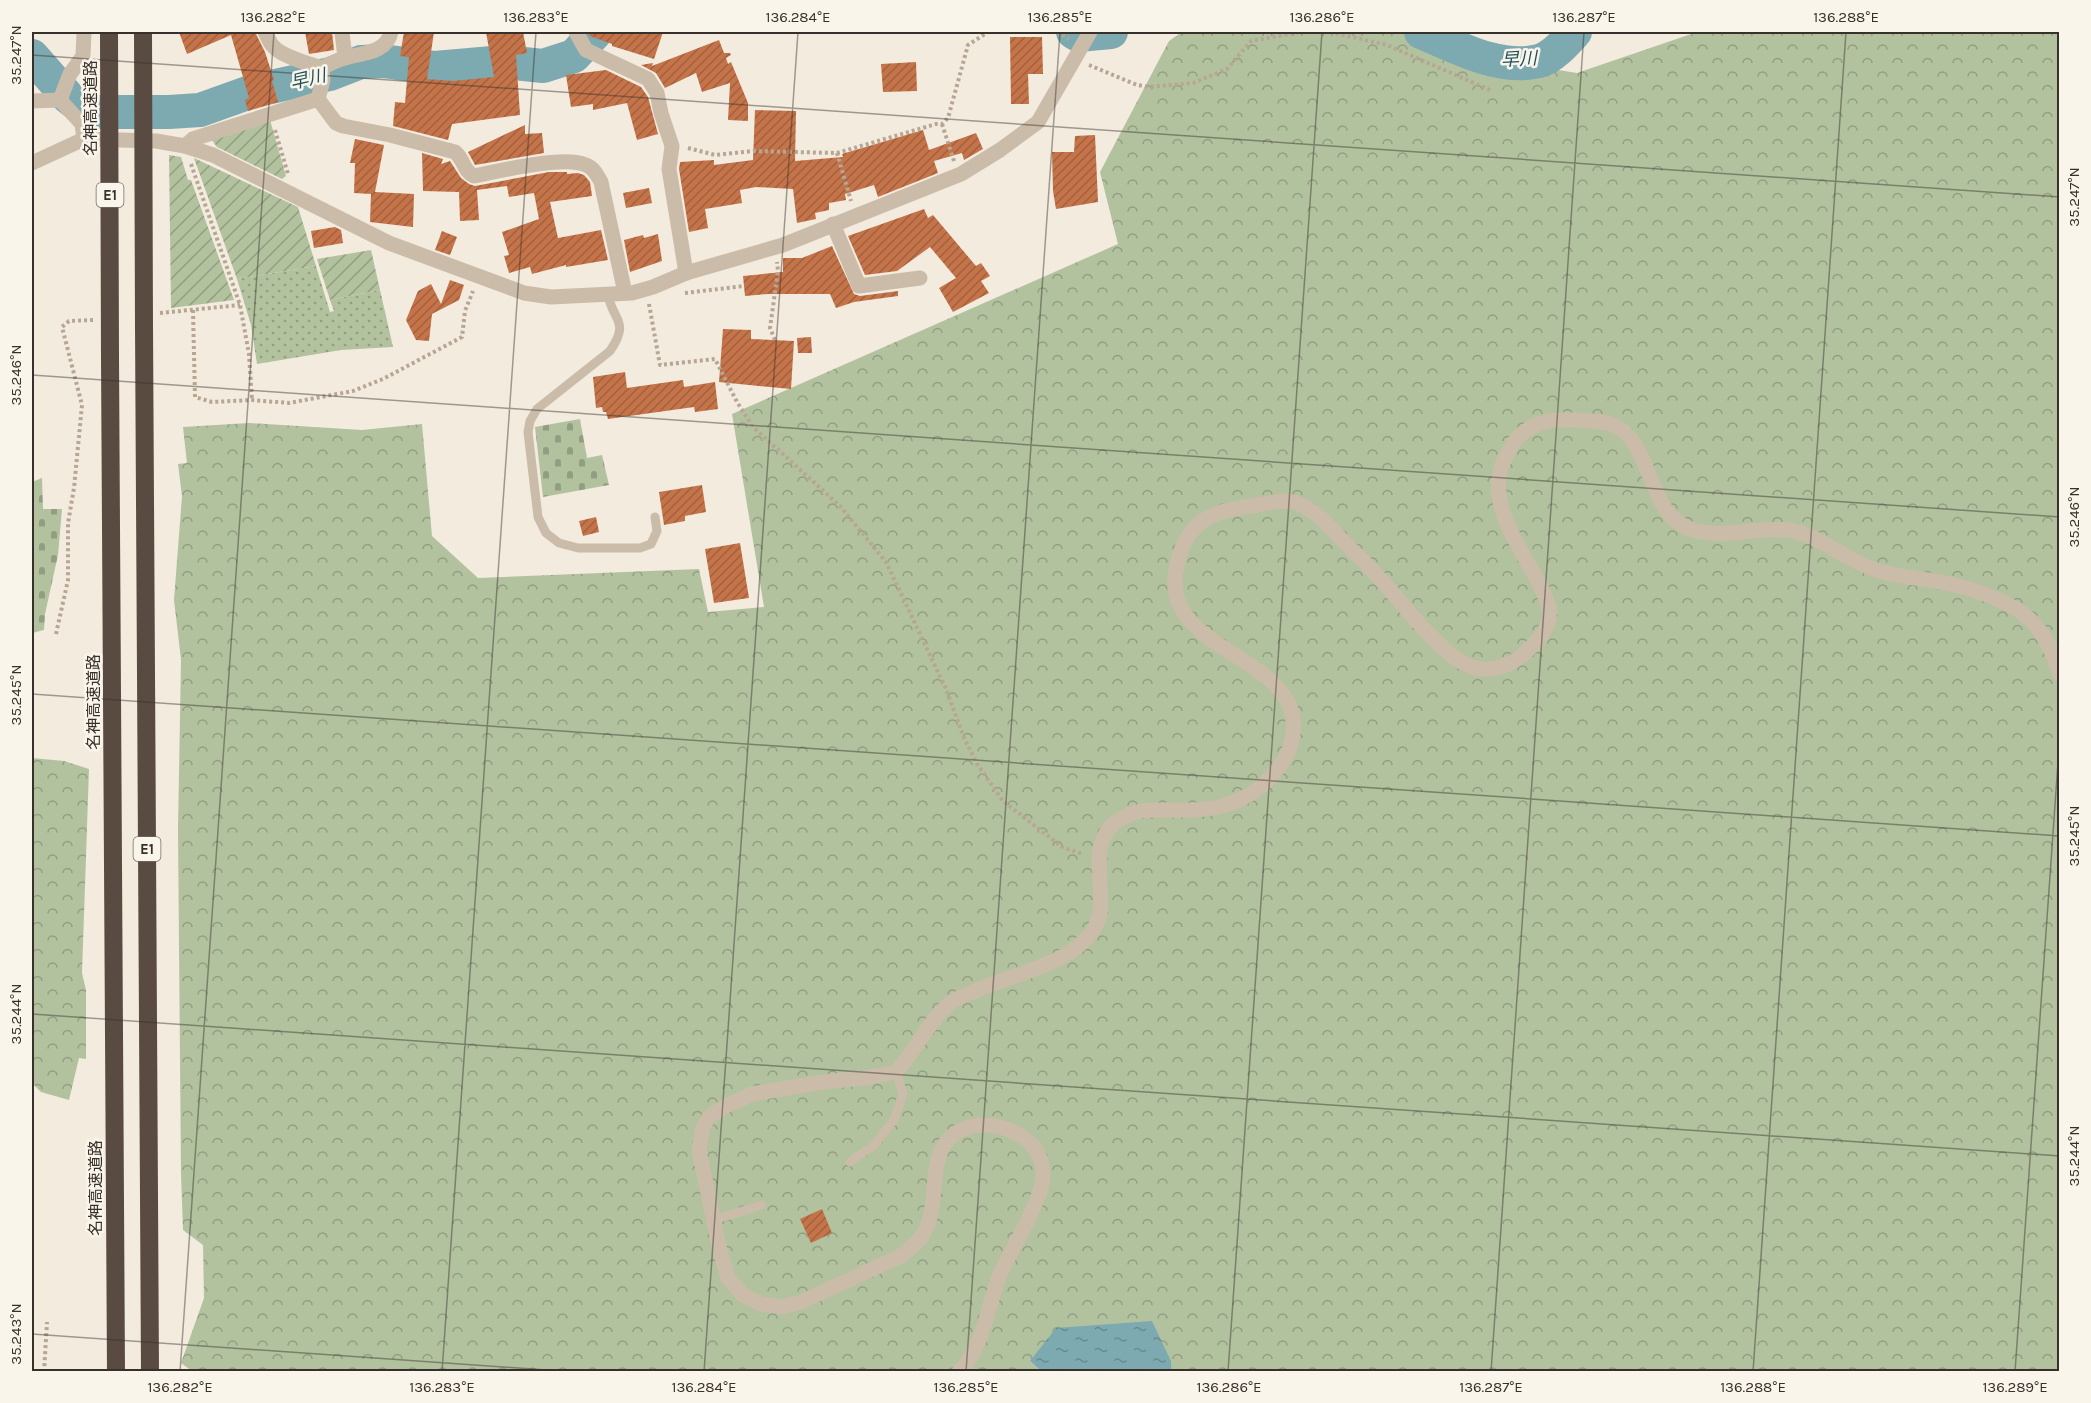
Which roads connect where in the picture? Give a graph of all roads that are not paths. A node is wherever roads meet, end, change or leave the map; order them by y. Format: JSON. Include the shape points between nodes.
{"nodes":[{"id":1,"x":84,"y":32,"type":"edge"},
{"id":2,"x":109,"y":32,"type":"edge"},
{"id":3,"x":143,"y":32,"type":"edge"},
{"id":4,"x":265,"y":32,"type":"edge"},
{"id":5,"x":342,"y":32,"type":"edge"},
{"id":6,"x":391,"y":32,"type":"edge"},
{"id":7,"x":1088,"y":36,"type":"edge"},
{"id":8,"x":581,"y":41,"type":"edge"},
{"id":9,"x":345,"y":58,"type":"junction"},
{"id":10,"x":322,"y":73,"type":"junction"},
{"id":11,"x":62,"y":94,"type":"junction"},
{"id":12,"x":318,"y":99,"type":"junction"},
{"id":13,"x":32,"y":100,"type":"edge"},
{"id":14,"x":84,"y":139,"type":"junction"},
{"id":15,"x":185,"y":146,"type":"junction"},
{"id":16,"x":32,"y":163,"type":"edge"},
{"id":17,"x":833,"y":224,"type":"junction"},
{"id":18,"x":686,"y":273,"type":"junction"},
{"id":19,"x":920,"y":278,"type":"dead end"},
{"id":20,"x":625,"y":293,"type":"junction"},
{"id":21,"x":608,"y":294,"type":"junction"},
{"id":22,"x":655,"y":517,"type":"dead end"},
{"id":23,"x":2060,"y":674,"type":"edge"},
{"id":24,"x":896,"y":1072,"type":"junction"},
{"id":25,"x":850,"y":1162,"type":"dead end"},
{"id":26,"x":762,"y":1205,"type":"dead end"},
{"id":27,"x":714,"y":1220,"type":"junction"},
{"id":28,"x":116,"y":1371,"type":"edge"},
{"id":29,"x":150,"y":1371,"type":"edge"},
{"id":30,"x":958,"y":1371,"type":"edge"}],
"edges":[{"from":1,"to":11,"type":"street","via":[[83,56]]},
{"from":2,"to":28,"type":"highway","name":"名神高速道路","number":"E1","bridge":true},
{"from":3,"to":29,"type":"highway","number":"E1","bridge":true},
{"from":4,"to":10,"type":"street","via":[[276,50]]},
{"from":5,"to":9,"type":"street"},
{"from":6,"to":9,"type":"street","via":[[376,51]]},
{"from":7,"to":17,"type":"street","via":[[1038,122],[961,174]]},
{"from":8,"to":18,"type":"street","via":[[648,79],[657,93],[672,146],[669,169]]},
{"from":9,"to":10,"type":"street"},
{"from":10,"to":12,"type":"street"},
{"from":11,"to":13,"type":"street"},
{"from":11,"to":14,"type":"street","via":[[82,124]]},
{"from":12,"to":15,"type":"street","via":[[193,139]]},
{"from":12,"to":20,"type":"street","via":[[336,123],[455,152],[466,171],[474,176],[564,161],[588,165],[601,182]]},
{"from":14,"to":15,"type":"street"},
{"from":14,"to":16,"type":"street"},
{"from":15,"to":21,"type":"street","via":[[213,155],[389,243],[524,293],[551,297]]},
{"from":17,"to":18,"type":"street","via":[[776,247]]},
{"from":17,"to":19,"type":"street","via":[[859,286]]},
{"from":18,"to":20,"type":"street","via":[[653,287]]},
{"from":20,"to":21,"type":"street"},
{"from":21,"to":22,"type":"lane","via":[[618,317],[618,340],[610,351],[537,409],[530,421],[538,517],[546,533],[559,543],[578,548],[640,548],[651,544],[657,531]]},
{"from":23,"to":24,"type":"street","via":[[2038,628],[1999,600],[1953,584],[1869,568],[1793,530],[1694,532],[1666,513],[1639,453],[1625,433],[1609,424],[1545,421],[1524,432],[1502,462],[1500,504],[1512,537],[1549,608],[1543,634],[1518,660],[1491,670],[1470,668],[1454,658],[1323,520],[1294,502],[1277,501],[1217,512],[1197,525],[1185,542],[1174,576],[1174,592],[1183,613],[1212,641],[1255,668],[1287,699],[1292,714],[1291,744],[1285,758],[1271,778],[1248,797],[1216,810],[1147,810],[1124,816],[1111,826],[1101,843],[1098,859],[1102,903],[1096,928],[1064,958],[998,980],[952,1002]]},
{"from":24,"to":25,"type":"lane","via":[[903,1094],[894,1120],[874,1145]]},
{"from":24,"to":27,"type":"street","via":[[752,1094],[709,1117],[699,1150]]},
{"from":26,"to":27,"type":"lane"},
{"from":27,"to":30,"type":"street","via":[[728,1278],[743,1295],[762,1304],[782,1307],[801,1302],[901,1256],[914,1246],[932,1214],[939,1152],[949,1138],[964,1128],[981,1125],[1002,1126],[1018,1133],[1032,1143],[1041,1158],[1043,1177],[1000,1274],[979,1339]]}]}
